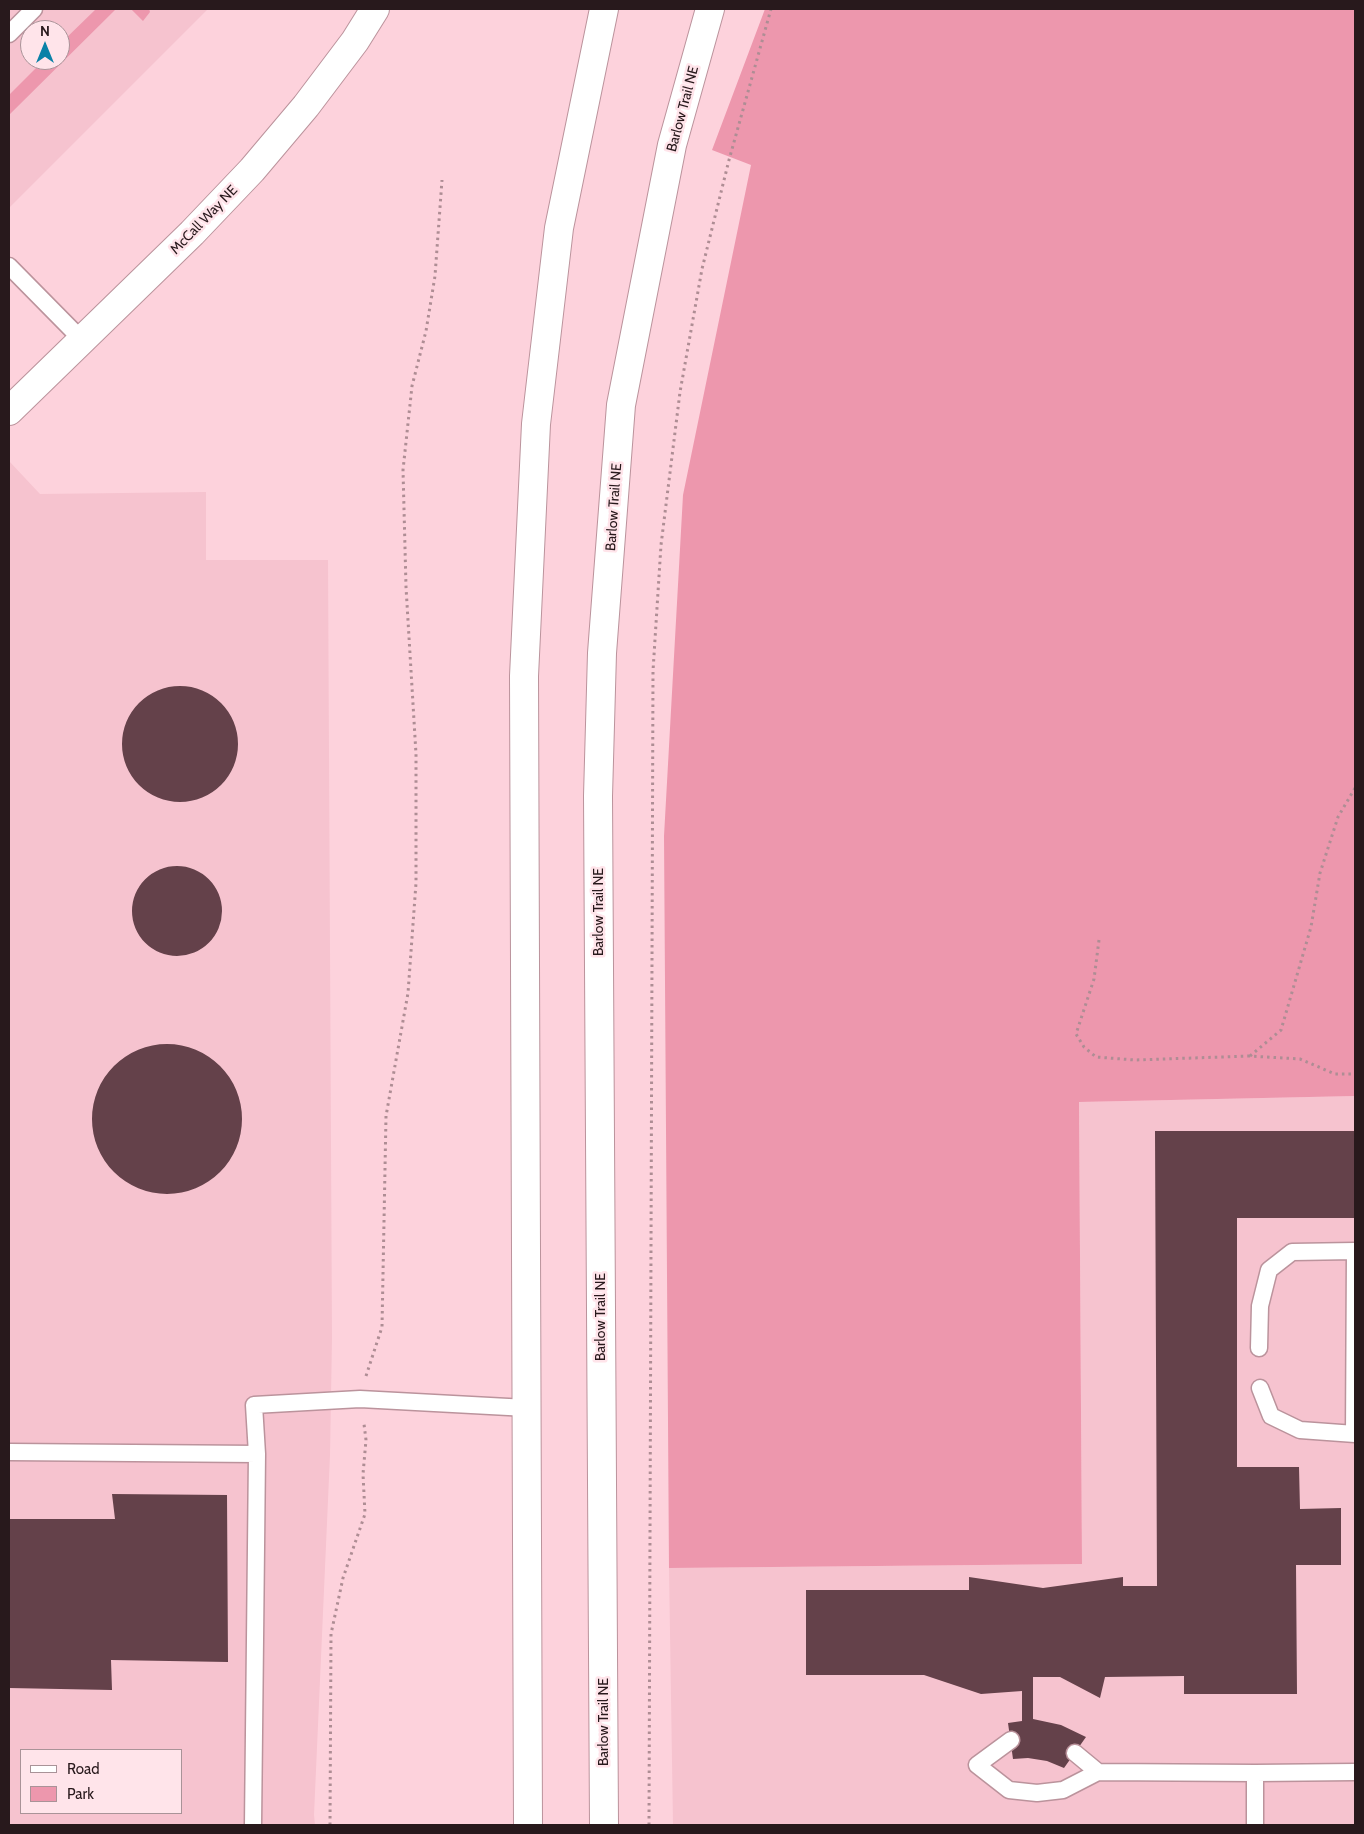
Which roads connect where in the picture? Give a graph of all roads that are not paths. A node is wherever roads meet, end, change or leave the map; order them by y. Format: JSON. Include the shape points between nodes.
{"nodes":[{"id":1,"x":34,"y":9,"type":"edge"},
{"id":2,"x":375,"y":9,"type":"edge"},
{"id":3,"x":604,"y":9,"type":"edge"},
{"id":4,"x":710,"y":9,"type":"edge"},
{"id":5,"x":9,"y":34,"type":"edge"},
{"id":6,"x":9,"y":266,"type":"edge"},
{"id":7,"x":83,"y":341,"type":"junction"},
{"id":8,"x":9,"y":411,"type":"edge"},
{"id":9,"x":1260,"y":1348,"type":"dead end"},
{"id":10,"x":1260,"y":1388,"type":"dead end"},
{"id":11,"x":527,"y":1408,"type":"junction"},
{"id":12,"x":1355,"y":1434,"type":"edge"},
{"id":13,"x":9,"y":1452,"type":"edge"},
{"id":14,"x":257,"y":1454,"type":"junction"},
{"id":15,"x":1011,"y":1740,"type":"dead end"},
{"id":16,"x":1075,"y":1753,"type":"dead end"},
{"id":17,"x":1098,"y":1772,"type":"junction"},
{"id":18,"x":1355,"y":1772,"type":"edge"},
{"id":19,"x":1255,"y":1773,"type":"junction"},
{"id":20,"x":253,"y":1825,"type":"edge"},
{"id":21,"x":528,"y":1825,"type":"edge"},
{"id":22,"x":604,"y":1825,"type":"edge"},
{"id":23,"x":1255,"y":1825,"type":"edge"}],
"edges":[{"from":1,"to":5,"type":"lane"},
{"from":2,"to":7,"type":"street","name":"McCall Way NE","via":[[306,106],[252,170]]},
{"from":3,"to":11,"type":"street","via":[[559,228],[536,424],[524,676]]},
{"from":4,"to":22,"type":"street","name":"Barlow Trail NE","via":[[672,144],[621,405],[602,652],[598,796]]},
{"from":6,"to":7,"type":"lane"},
{"from":7,"to":8,"type":"street","name":"McCall Way NE"},
{"from":9,"to":12,"type":"lane","via":[[1260,1306],[1269,1270],[1292,1252],[1355,1251]]},
{"from":10,"to":12,"type":"lane","via":[[1271,1416],[1300,1430]]},
{"from":11,"to":14,"type":"lane","via":[[360,1399],[254,1405]]},
{"from":11,"to":21,"type":"street"},
{"from":13,"to":14,"type":"lane"},
{"from":14,"to":20,"type":"lane"},
{"from":15,"to":17,"type":"lane","via":[[977,1765],[1009,1790],[1037,1793],[1063,1790]]},
{"from":16,"to":17,"type":"lane"},
{"from":17,"to":19,"type":"lane"},
{"from":18,"to":19,"type":"lane"},
{"from":19,"to":23,"type":"lane"}]}
